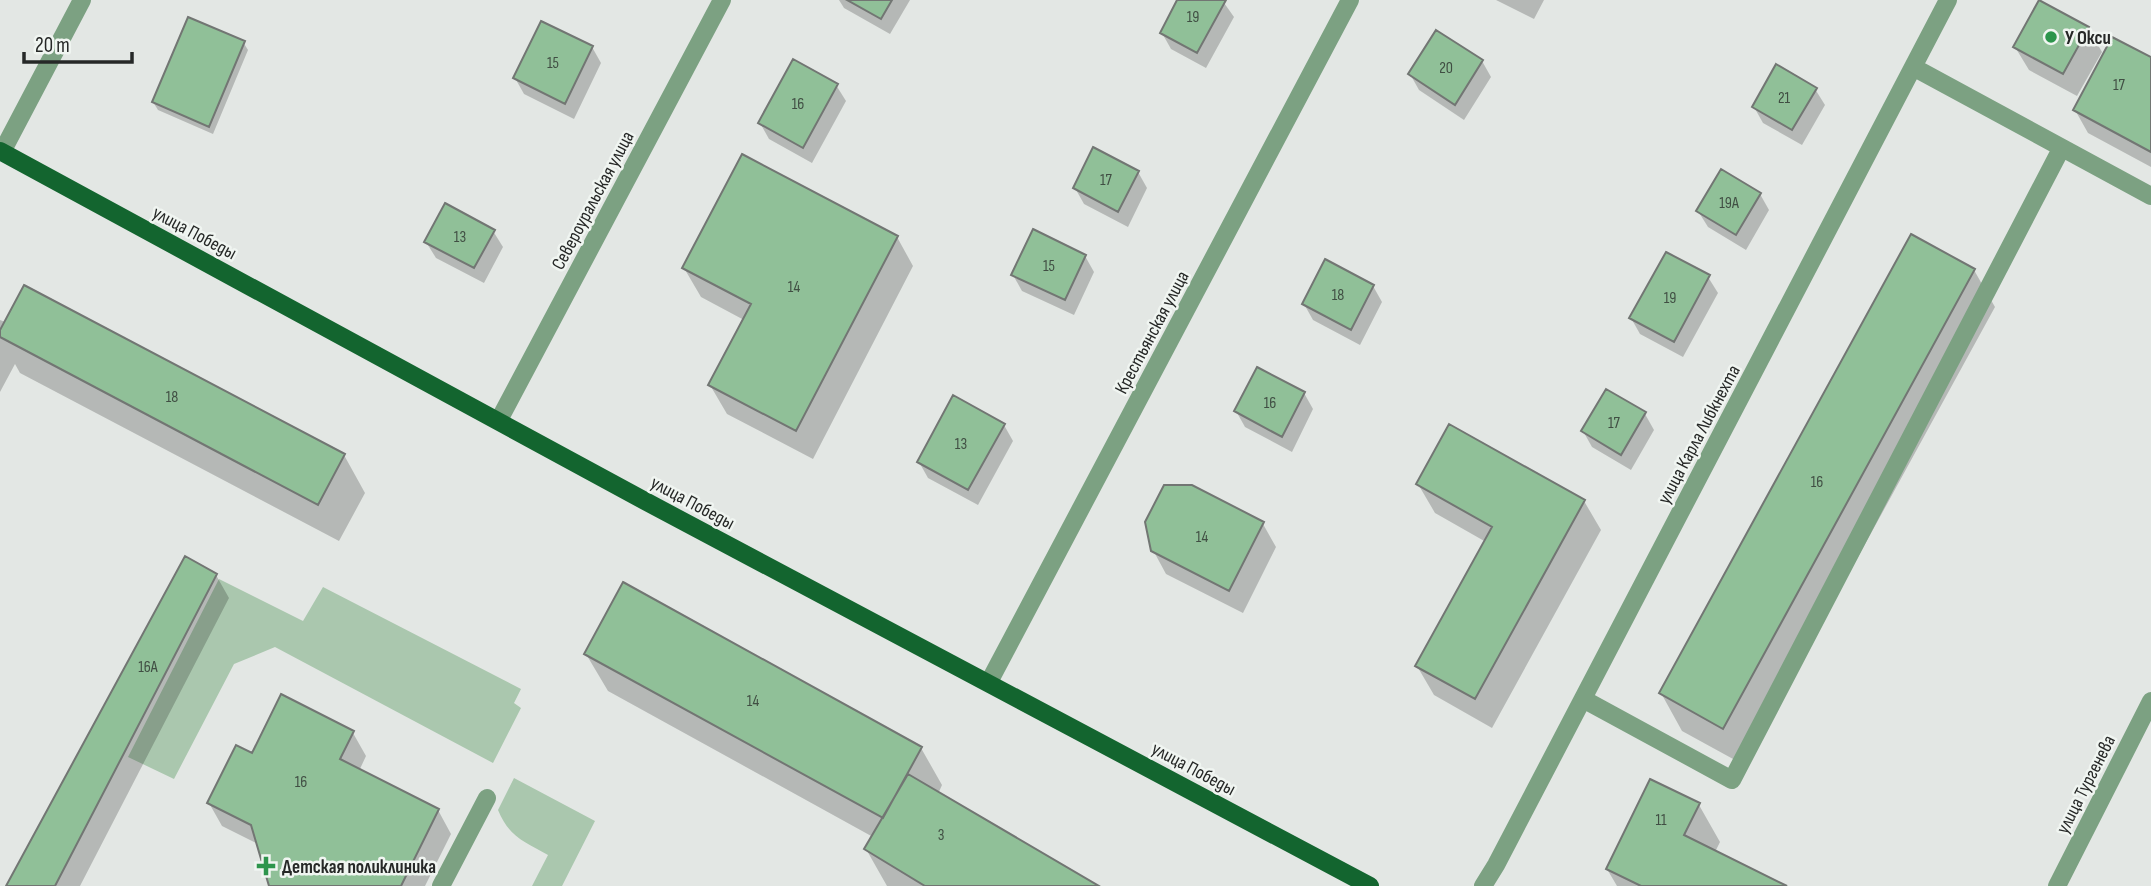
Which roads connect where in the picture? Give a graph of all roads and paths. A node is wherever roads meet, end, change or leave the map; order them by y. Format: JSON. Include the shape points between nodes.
{"nodes":[{"id":1,"x":82,"y":0,"type":"edge"},
{"id":2,"x":722,"y":0,"type":"edge"},
{"id":3,"x":1350,"y":0,"type":"edge"},
{"id":4,"x":1948,"y":0,"type":"edge"},
{"id":5,"x":1913,"y":67,"type":"junction"},
{"id":6,"x":2061,"y":149,"type":"junction"},
{"id":7,"x":1,"y":151,"type":"edge"},
{"id":8,"x":2151,"y":196,"type":"edge"},
{"id":9,"x":499,"y":420,"type":"junction"},
{"id":10,"x":989,"y":682,"type":"junction"},
{"id":11,"x":1583,"y":699,"type":"junction"},
{"id":12,"x":2151,"y":701,"type":"edge"},
{"id":13,"x":487,"y":798,"type":"dead end"},
{"id":14,"x":441,"y":886,"type":"edge"},
{"id":15,"x":1370,"y":886,"type":"edge"},
{"id":16,"x":1483,"y":886,"type":"edge"},
{"id":17,"x":2057,"y":886,"type":"edge"}],
"edges":[{"from":1,"to":7,"type":"street"},
{"from":2,"to":9,"type":"street","name":"Североуральская улица"},
{"from":3,"to":10,"type":"street","name":"Крестьянская улица"},
{"from":4,"to":5,"type":"street","name":"улица Карла Либкнехта"},
{"from":5,"to":6,"type":"street"},
{"from":5,"to":11,"type":"street","name":"улица Карла Либкнехта"},
{"from":6,"to":8,"type":"street"},
{"from":6,"to":11,"type":"street","via":[[1732,780]]},
{"from":7,"to":9,"type":"main road","name":"улица Победы"},
{"from":9,"to":10,"type":"main road","name":"улица Победы"},
{"from":10,"to":15,"type":"main road","name":"улица Победы"},
{"from":11,"to":16,"type":"street","name":"улица Карла Либкнехта"},
{"from":12,"to":17,"type":"street","name":"улица Тургенева"},
{"from":13,"to":14,"type":"street"}]}
